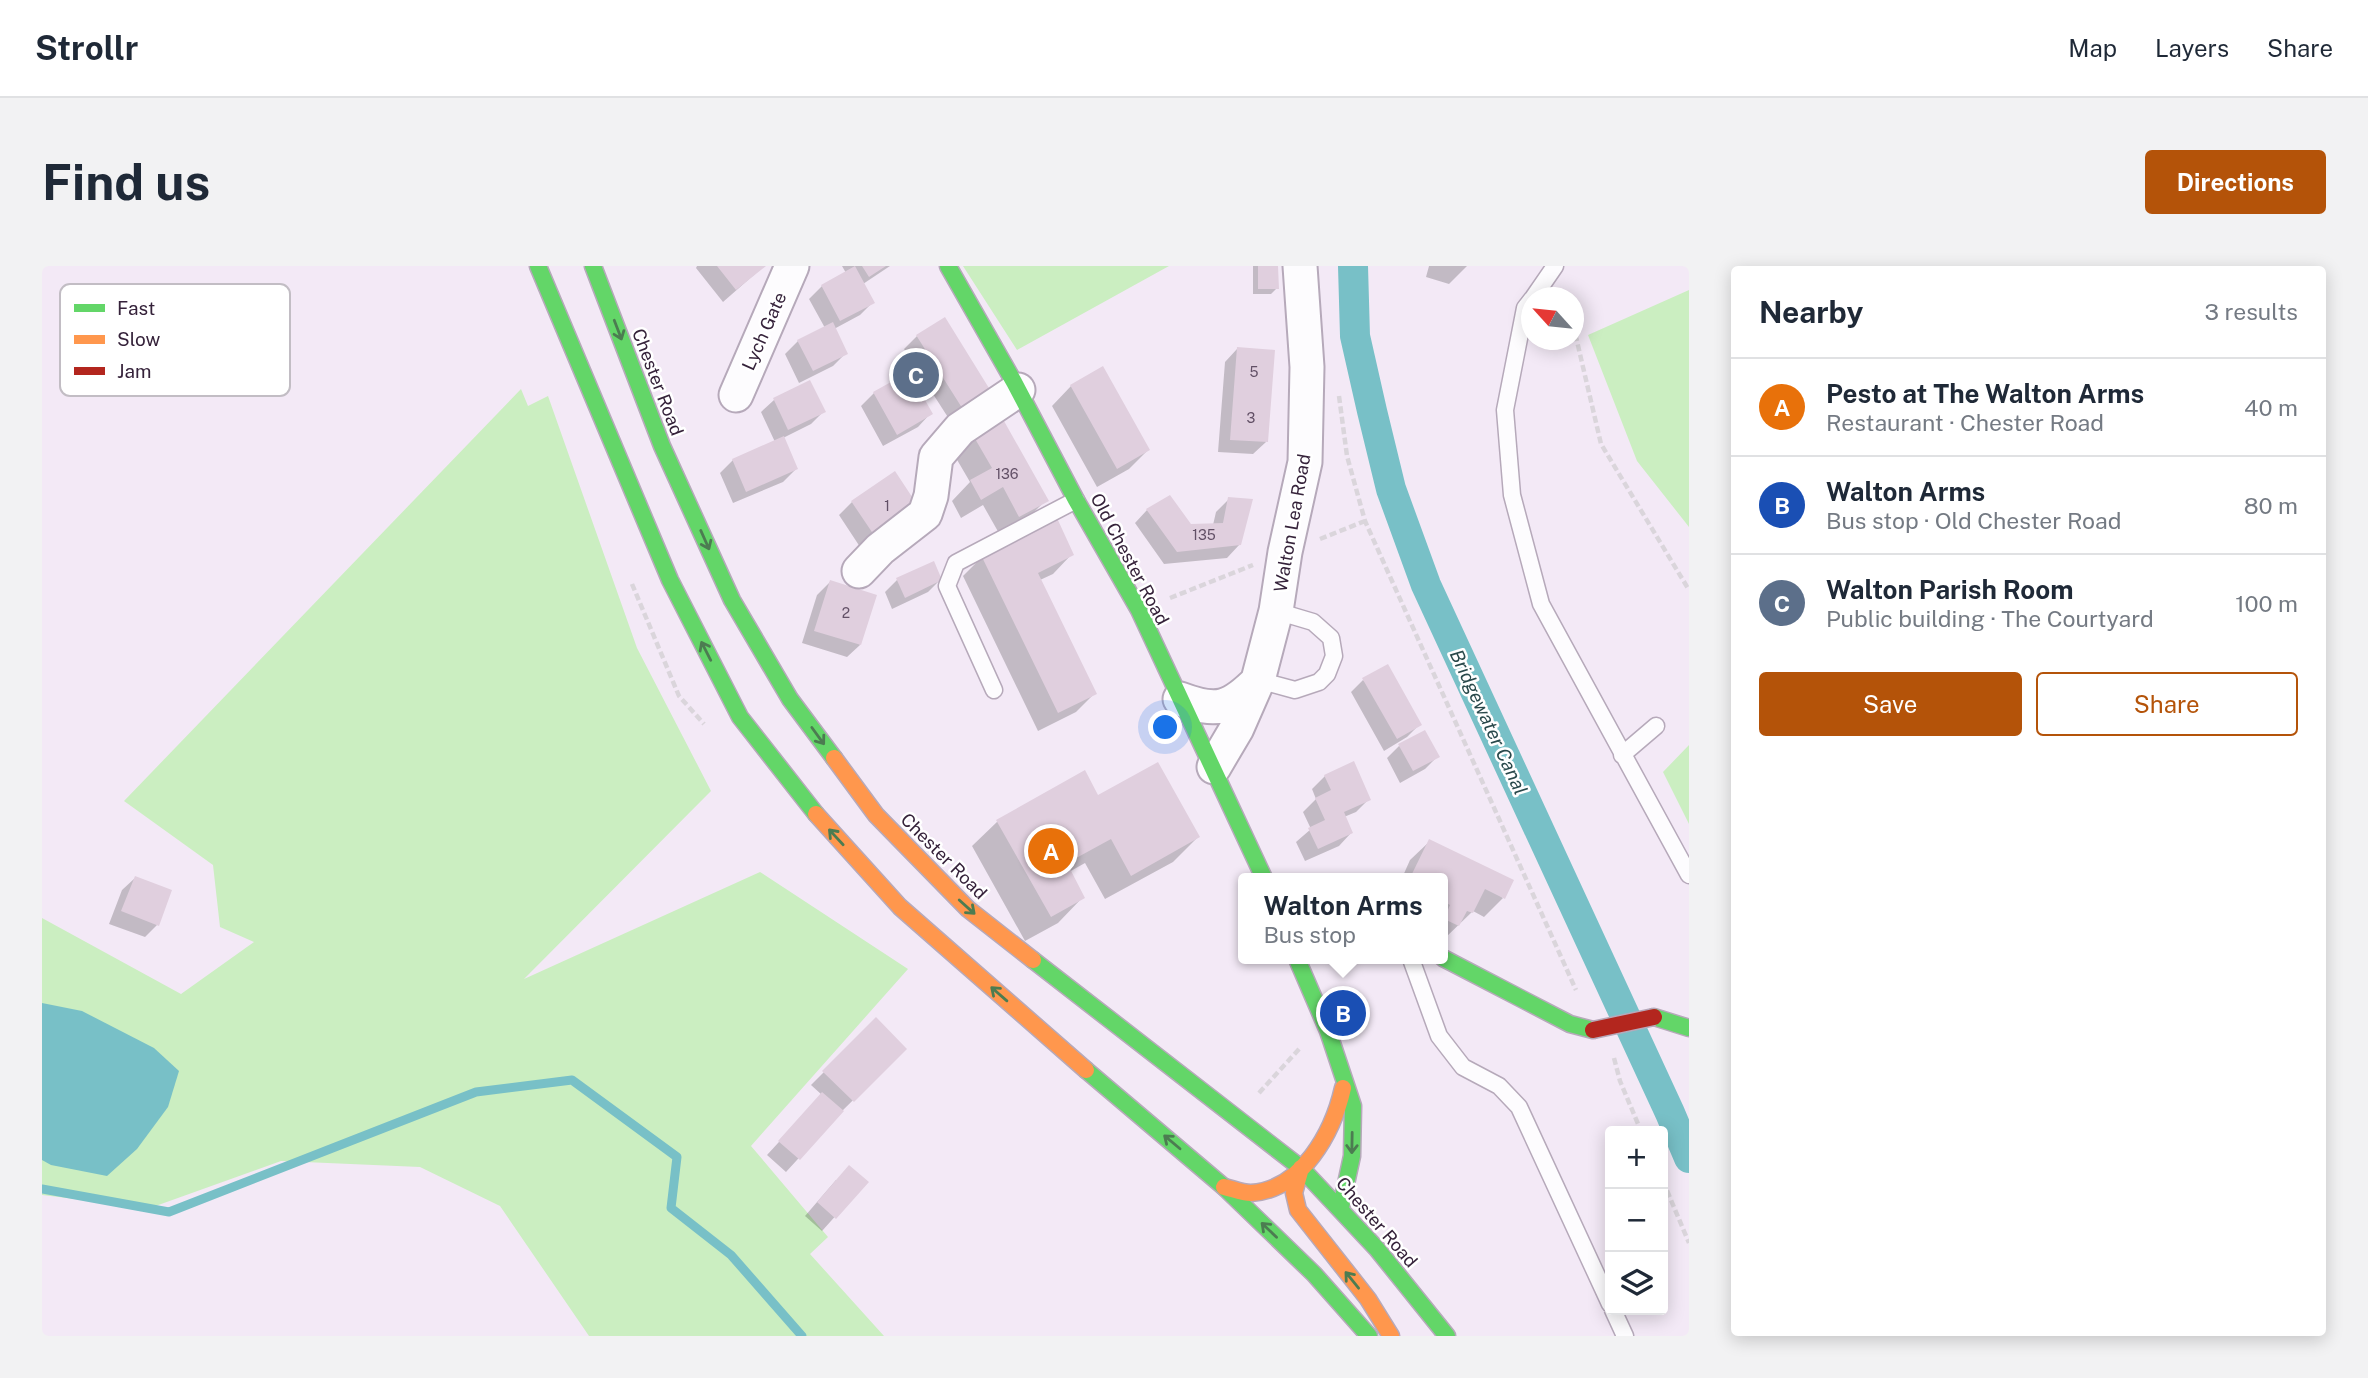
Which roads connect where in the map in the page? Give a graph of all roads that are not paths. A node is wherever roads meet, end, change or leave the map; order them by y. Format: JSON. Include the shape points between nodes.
{"nodes":[{"id":1,"x":537,"y":266,"type":"edge"},
{"id":2,"x":593,"y":266,"type":"edge"},
{"id":3,"x":792,"y":266,"type":"edge"},
{"id":4,"x":948,"y":266,"type":"edge"},
{"id":5,"x":1300,"y":266,"type":"edge"},
{"id":6,"x":1555,"y":266,"type":"edge"},
{"id":7,"x":1540,"y":287,"type":"edge"},
{"id":8,"x":1521,"y":328,"type":"edge"},
{"id":9,"x":1018,"y":390,"type":"junction"},
{"id":10,"x":736,"y":395,"type":"dead end"},
{"id":11,"x":1076,"y":500,"type":"junction"},
{"id":12,"x":859,"y":571,"type":"dead end"},
{"id":13,"x":1276,"y":611,"type":"junction"},
{"id":14,"x":1258,"y":680,"type":"junction"},
{"id":15,"x":994,"y":690,"type":"dead end"},
{"id":16,"x":1180,"y":699,"type":"junction"},
{"id":17,"x":1656,"y":726,"type":"dead end"},
{"id":18,"x":1622,"y":755,"type":"junction"},
{"id":19,"x":1213,"y":767,"type":"junction"},
{"id":20,"x":1262,"y":873,"type":"edge"},
{"id":21,"x":1689,"y":875,"type":"edge"},
{"id":22,"x":1448,"y":961,"type":"edge"},
{"id":23,"x":1299,"y":964,"type":"edge"},
{"id":24,"x":1413,"y":964,"type":"edge"},
{"id":25,"x":1689,"y":1028,"type":"edge"},
{"id":26,"x":1344,"y":1079,"type":"junction"},
{"id":27,"x":1301,"y":1168,"type":"junction"},
{"id":28,"x":1224,"y":1187,"type":"junction"},
{"id":29,"x":1341,"y":1206,"type":"junction"},
{"id":30,"x":1381,"y":1251,"type":"junction"},
{"id":31,"x":1605,"y":1293,"type":"edge"},
{"id":32,"x":1615,"y":1315,"type":"edge"},
{"id":33,"x":1368,"y":1336,"type":"edge"},
{"id":34,"x":1391,"y":1336,"type":"edge"},
{"id":35,"x":1436,"y":1336,"type":"edge"},
{"id":36,"x":1447,"y":1336,"type":"edge"},
{"id":37,"x":1625,"y":1336,"type":"edge"}],
"edges":[{"from":28,"to":1,"type":"main road","one_way":true,"via":[[901,907],[816,815],[740,717],[670,580]]},
{"from":2,"to":27,"type":"main road","name":"Chester Road","one_way":true,"via":[[662,446],[732,600],[790,699],[876,815],[968,909]]},
{"from":3,"to":10,"type":"street","name":"Lych Gate"},
{"from":4,"to":9,"type":"main road","name":"Old Chester Road"},
{"from":5,"to":13,"type":"street","name":"Walton Lea Road","via":[[1307,367],[1306,462]]},
{"from":6,"to":7,"type":"lane"},
{"from":8,"to":18,"type":"lane","via":[[1505,410],[1512,495],[1541,604]]},
{"from":9,"to":11,"type":"main road","name":"Old Chester Road"},
{"from":9,"to":12,"type":"street","via":[[960,429],[936,457],[925,514]]},
{"from":11,"to":15,"type":"lane","via":[[956,563],[947,586]]},
{"from":11,"to":16,"type":"main road","name":"Old Chester Road","via":[[1139,610]]},
{"from":13,"to":14,"type":"street","name":"Walton Lea Road"},
{"from":13,"to":14,"type":"lane","via":[[1313,622],[1331,638],[1334,656],[1319,682],[1295,690]]},
{"from":14,"to":16,"type":"street","via":[[1222,707],[1201,707]]},
{"from":14,"to":19,"type":"street","name":"Walton Lea Road"},
{"from":16,"to":19,"type":"main road","name":"Old Chester Road"},
{"from":17,"to":18,"type":"lane"},
{"from":18,"to":21,"type":"lane"},
{"from":19,"to":20,"type":"main road","name":"Old Chester Road"},
{"from":22,"to":25,"type":"main road","bridge":true,"via":[[1570,1024],[1593,1030],[1654,1017]]},
{"from":23,"to":26,"type":"main road"},
{"from":24,"to":31,"type":"lane","via":[[1439,1036],[1463,1067],[1499,1086],[1519,1107]]},
{"from":26,"to":27,"type":"main road","via":[[1330,1127]]},
{"from":26,"to":29,"type":"main road","one_way":true,"via":[[1353,1119],[1352,1156]]},
{"from":27,"to":28,"type":"main road","via":[[1264,1191],[1248,1193]]},
{"from":27,"to":29,"type":"main road","name":"Chester Road"},
{"from":34,"to":27,"type":"main road","one_way":true,"via":[[1294,1203]]},
{"from":33,"to":28,"type":"main road","one_way":true,"via":[[1314,1274]]},
{"from":29,"to":30,"type":"main road","name":"Chester Road"},
{"from":30,"to":35,"type":"main road"},
{"from":30,"to":36,"type":"main road","name":"Chester Road"},
{"from":32,"to":37,"type":"lane"}]}
